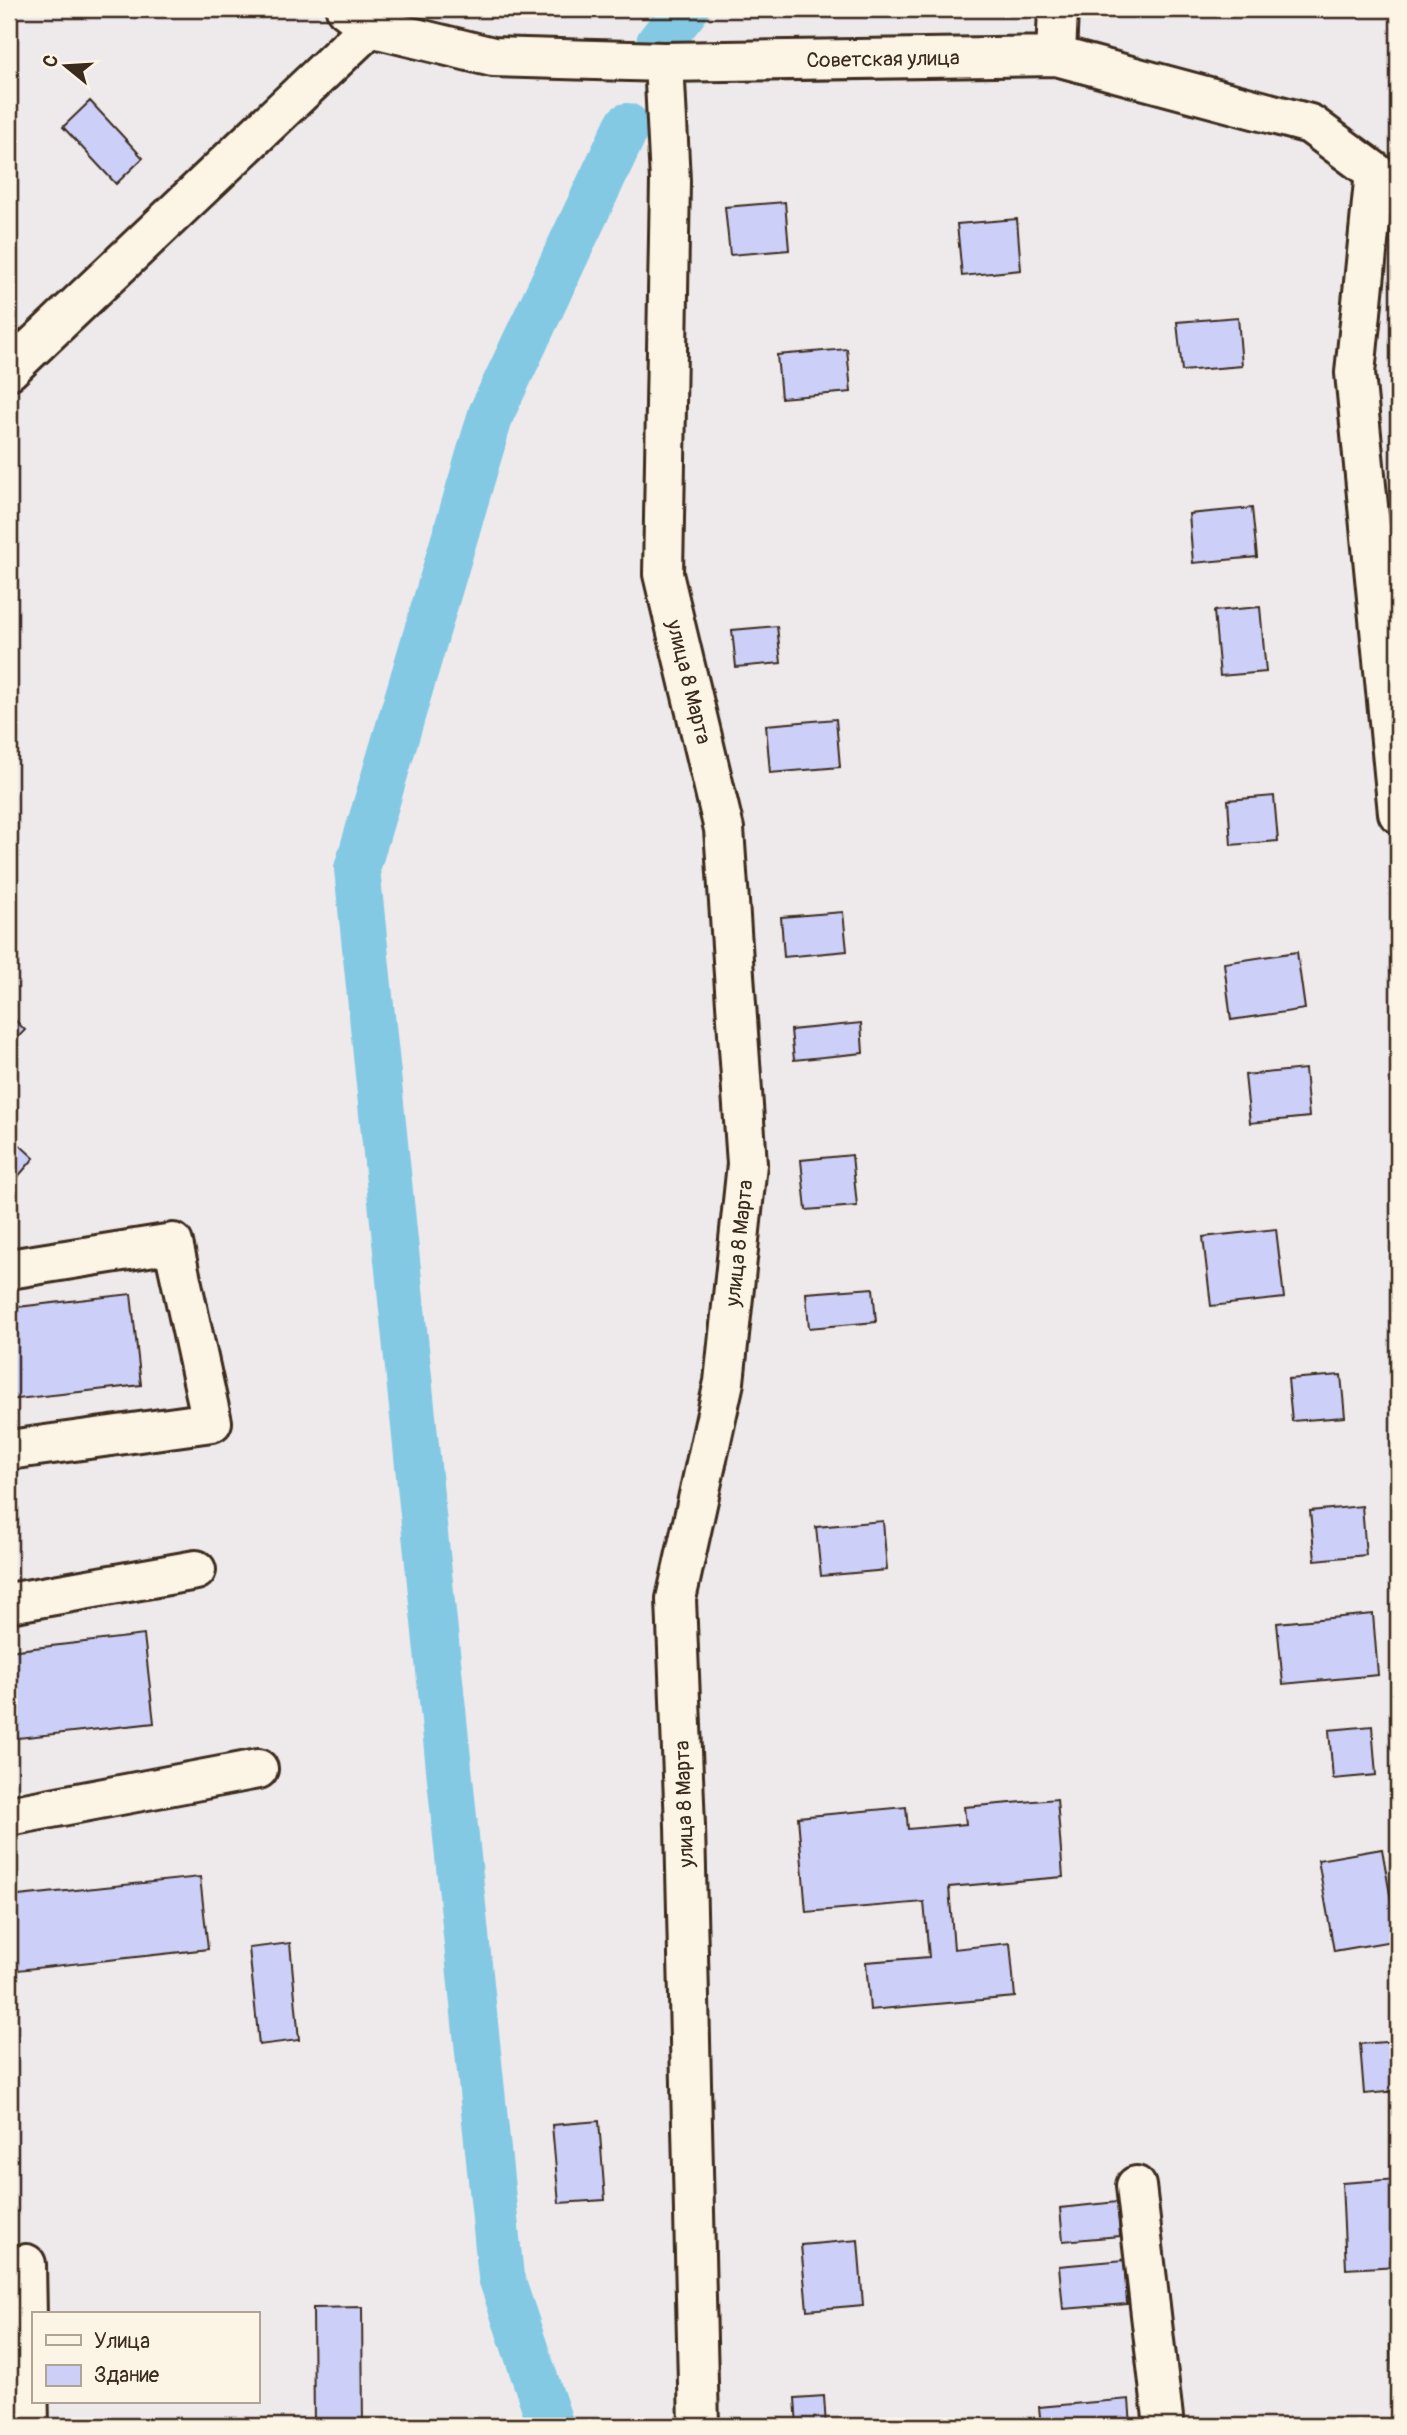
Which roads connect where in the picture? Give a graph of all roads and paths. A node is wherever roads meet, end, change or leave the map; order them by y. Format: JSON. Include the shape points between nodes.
{"nodes":[{"id":1,"x":1058,"y":9,"type":"edge"},
{"id":2,"x":358,"y":18,"type":"edge"},
{"id":3,"x":1056,"y":56,"type":"junction"},
{"id":4,"x":664,"y":62,"type":"junction"},
{"id":5,"x":1387,"y":182,"type":"edge"},
{"id":6,"x":9,"y":370,"type":"edge"},
{"id":7,"x":1398,"y":813,"type":"edge"},
{"id":8,"x":9,"y":1269,"type":"edge"},
{"id":9,"x":9,"y":1450,"type":"edge"},
{"id":10,"x":196,"y":1570,"type":"dead end"},
{"id":11,"x":9,"y":1603,"type":"edge"},
{"id":12,"x":257,"y":1769,"type":"dead end"},
{"id":13,"x":9,"y":1816,"type":"edge"},
{"id":14,"x":1136,"y":2186,"type":"dead end"},
{"id":15,"x":26,"y":2264,"type":"dead end"},
{"id":16,"x":29,"y":2426,"type":"edge"},
{"id":17,"x":699,"y":2426,"type":"edge"},
{"id":18,"x":1164,"y":2426,"type":"edge"}],
"edges":[{"from":1,"to":3,"type":"street"},
{"from":2,"to":4,"type":"street","name":"Советская улица","via":[[493,57]]},
{"from":2,"to":6,"type":"street"},
{"from":3,"to":4,"type":"street","name":"Советская улица"},
{"from":3,"to":5,"type":"street","name":"Советская улица","via":[[1310,124]]},
{"from":4,"to":17,"type":"street","name":"улица 8 Марта","via":[[670,181],[663,574],[724,829],[747,1164],[724,1382],[676,1599]]},
{"from":5,"to":7,"type":"street","via":[[1355,373]]},
{"from":8,"to":9,"type":"street","via":[[173,1242],[212,1422]]},
{"from":10,"to":11,"type":"street"},
{"from":12,"to":13,"type":"street"},
{"from":14,"to":18,"type":"street"},
{"from":15,"to":16,"type":"street"}]}
